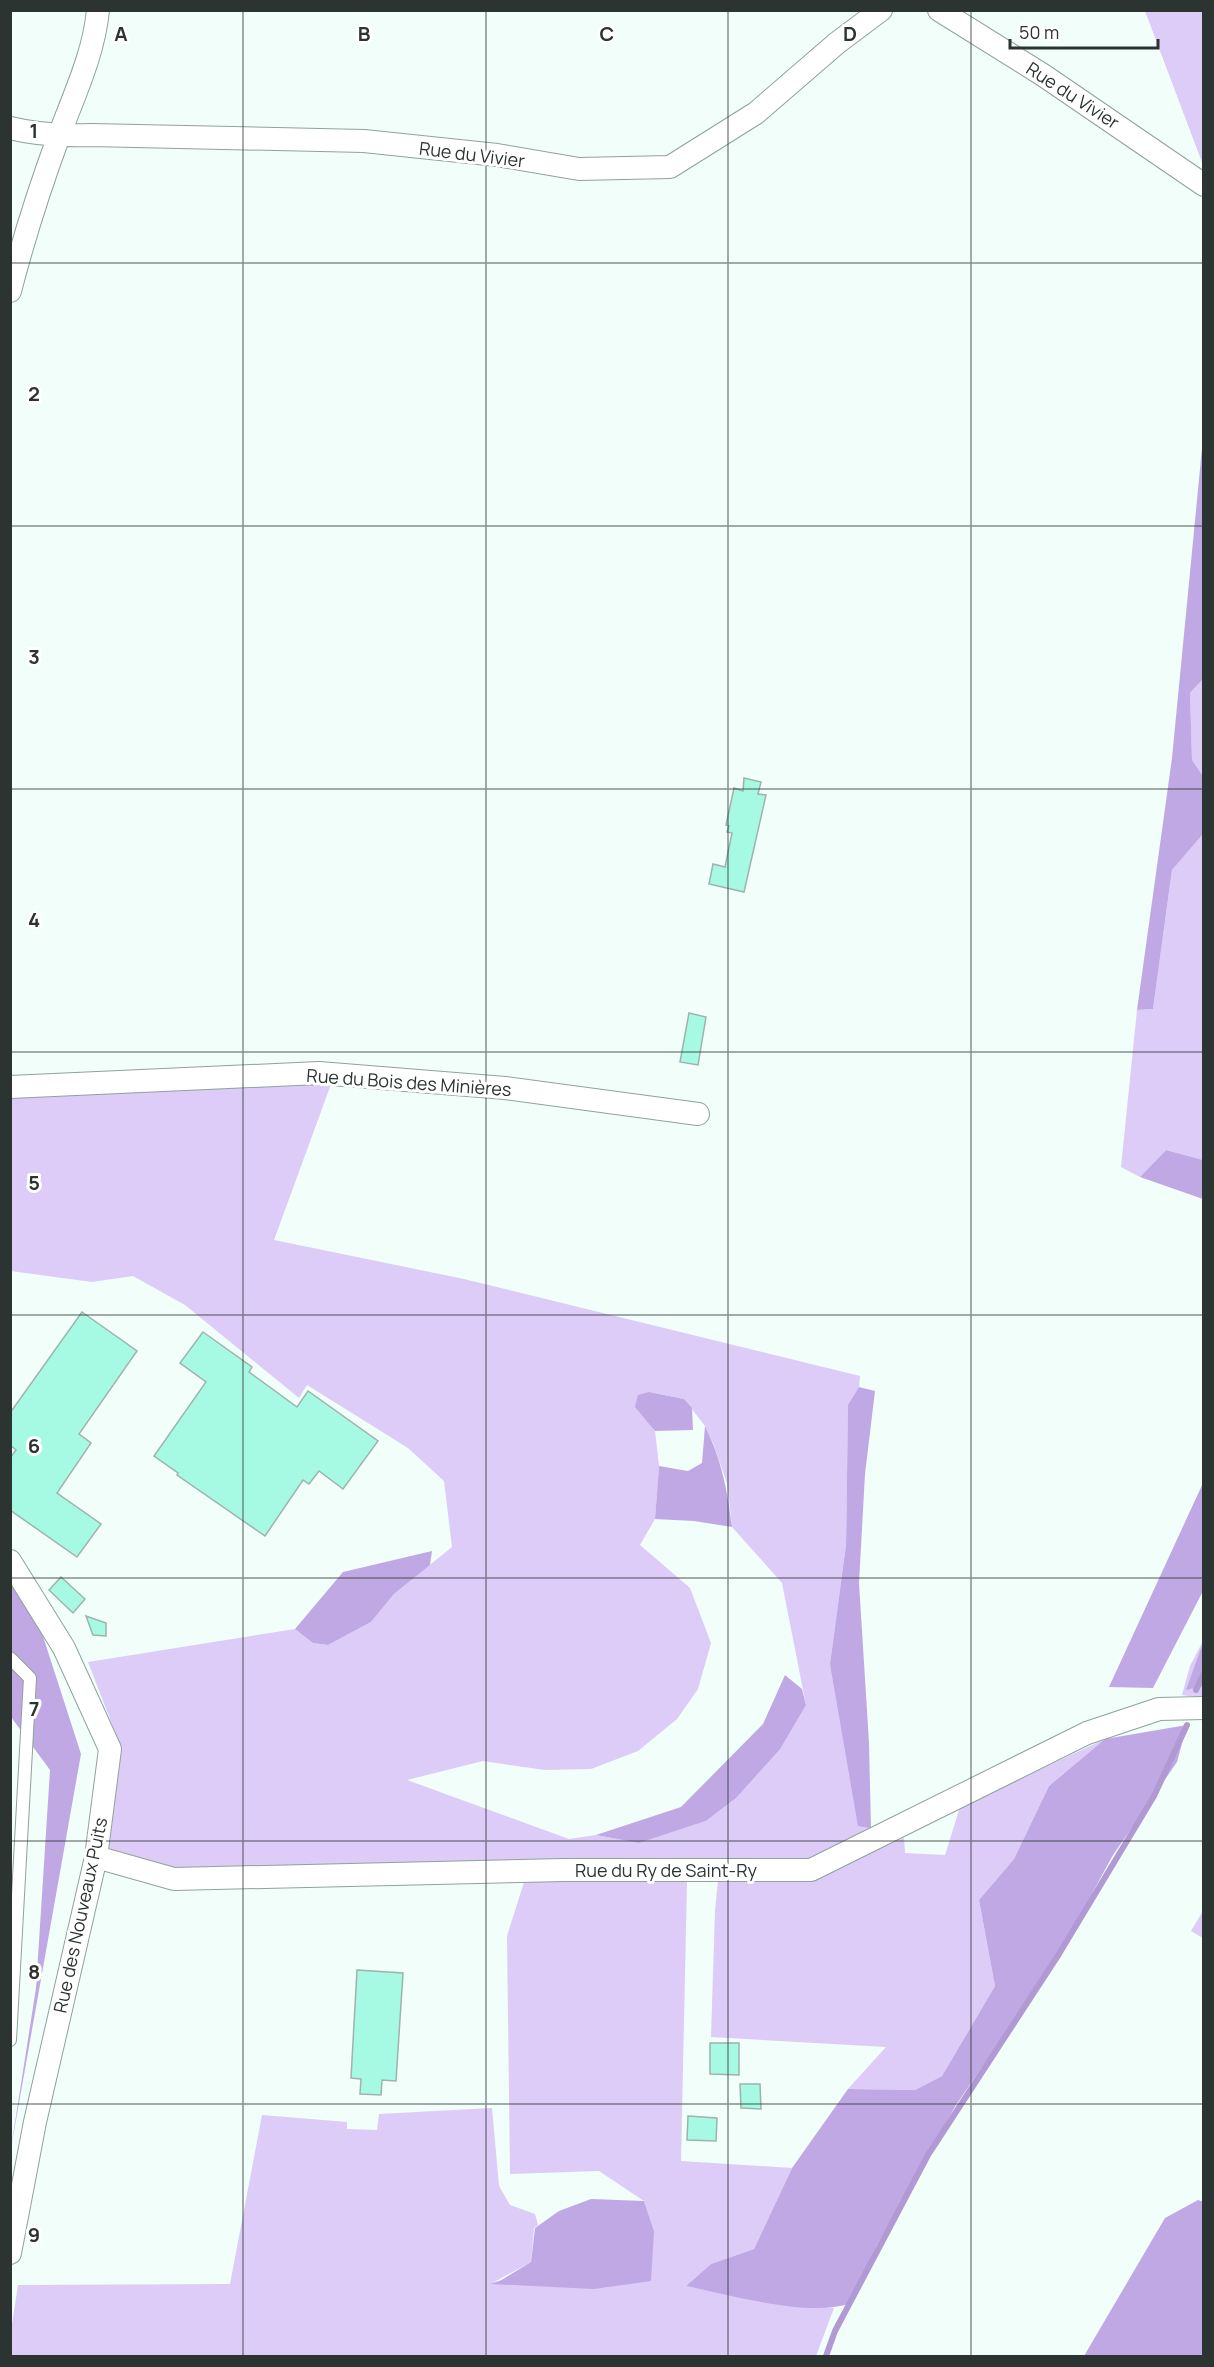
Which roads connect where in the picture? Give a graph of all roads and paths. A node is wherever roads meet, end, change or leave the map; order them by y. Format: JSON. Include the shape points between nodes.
{"nodes":[{"id":1,"x":98,"y":10,"type":"edge"},
{"id":2,"x":881,"y":10,"type":"edge"},
{"id":3,"x":939,"y":10,"type":"edge"},
{"id":4,"x":10,"y":128,"type":"edge"},
{"id":5,"x":59,"y":136,"type":"junction"},
{"id":6,"x":1203,"y":185,"type":"edge"},
{"id":7,"x":10,"y":291,"type":"edge"},
{"id":8,"x":10,"y":1087,"type":"edge"},
{"id":9,"x":698,"y":1114,"type":"dead end"},
{"id":10,"x":10,"y":1560,"type":"edge"},
{"id":11,"x":10,"y":1658,"type":"edge"},
{"id":12,"x":1203,"y":1708,"type":"edge"},
{"id":13,"x":96,"y":1857,"type":"junction"},
{"id":14,"x":10,"y":2040,"type":"edge"},
{"id":15,"x":10,"y":2253,"type":"edge"}],
"edges":[{"from":1,"to":5,"type":"street","via":[[95,36]]},
{"from":2,"to":5,"type":"street","name":"Rue du Vivier","via":[[756,113],[670,167],[579,169],[497,155],[364,141]]},
{"from":3,"to":6,"type":"street","name":"Rue du Vivier","via":[[1043,75]]},
{"from":4,"to":5,"type":"street","name":"Rue du Vivier"},
{"from":5,"to":7,"type":"street"},
{"from":8,"to":9,"type":"street","name":"Rue du Bois des Minières","via":[[319,1073],[506,1088]]},
{"from":10,"to":13,"type":"street","name":"Rue des Nouveaux Puits","via":[[64,1648],[110,1749]]},
{"from":11,"to":14,"type":"lane","via":[[30,1678]]},
{"from":12,"to":13,"type":"street","name":"Rue du Ry de Saint-Ry","via":[[1159,1709],[1087,1733],[811,1870],[564,1870],[174,1879]]},
{"from":13,"to":15,"type":"street","name":"Rue des Nouveaux Puits","via":[[35,2122]]}]}
